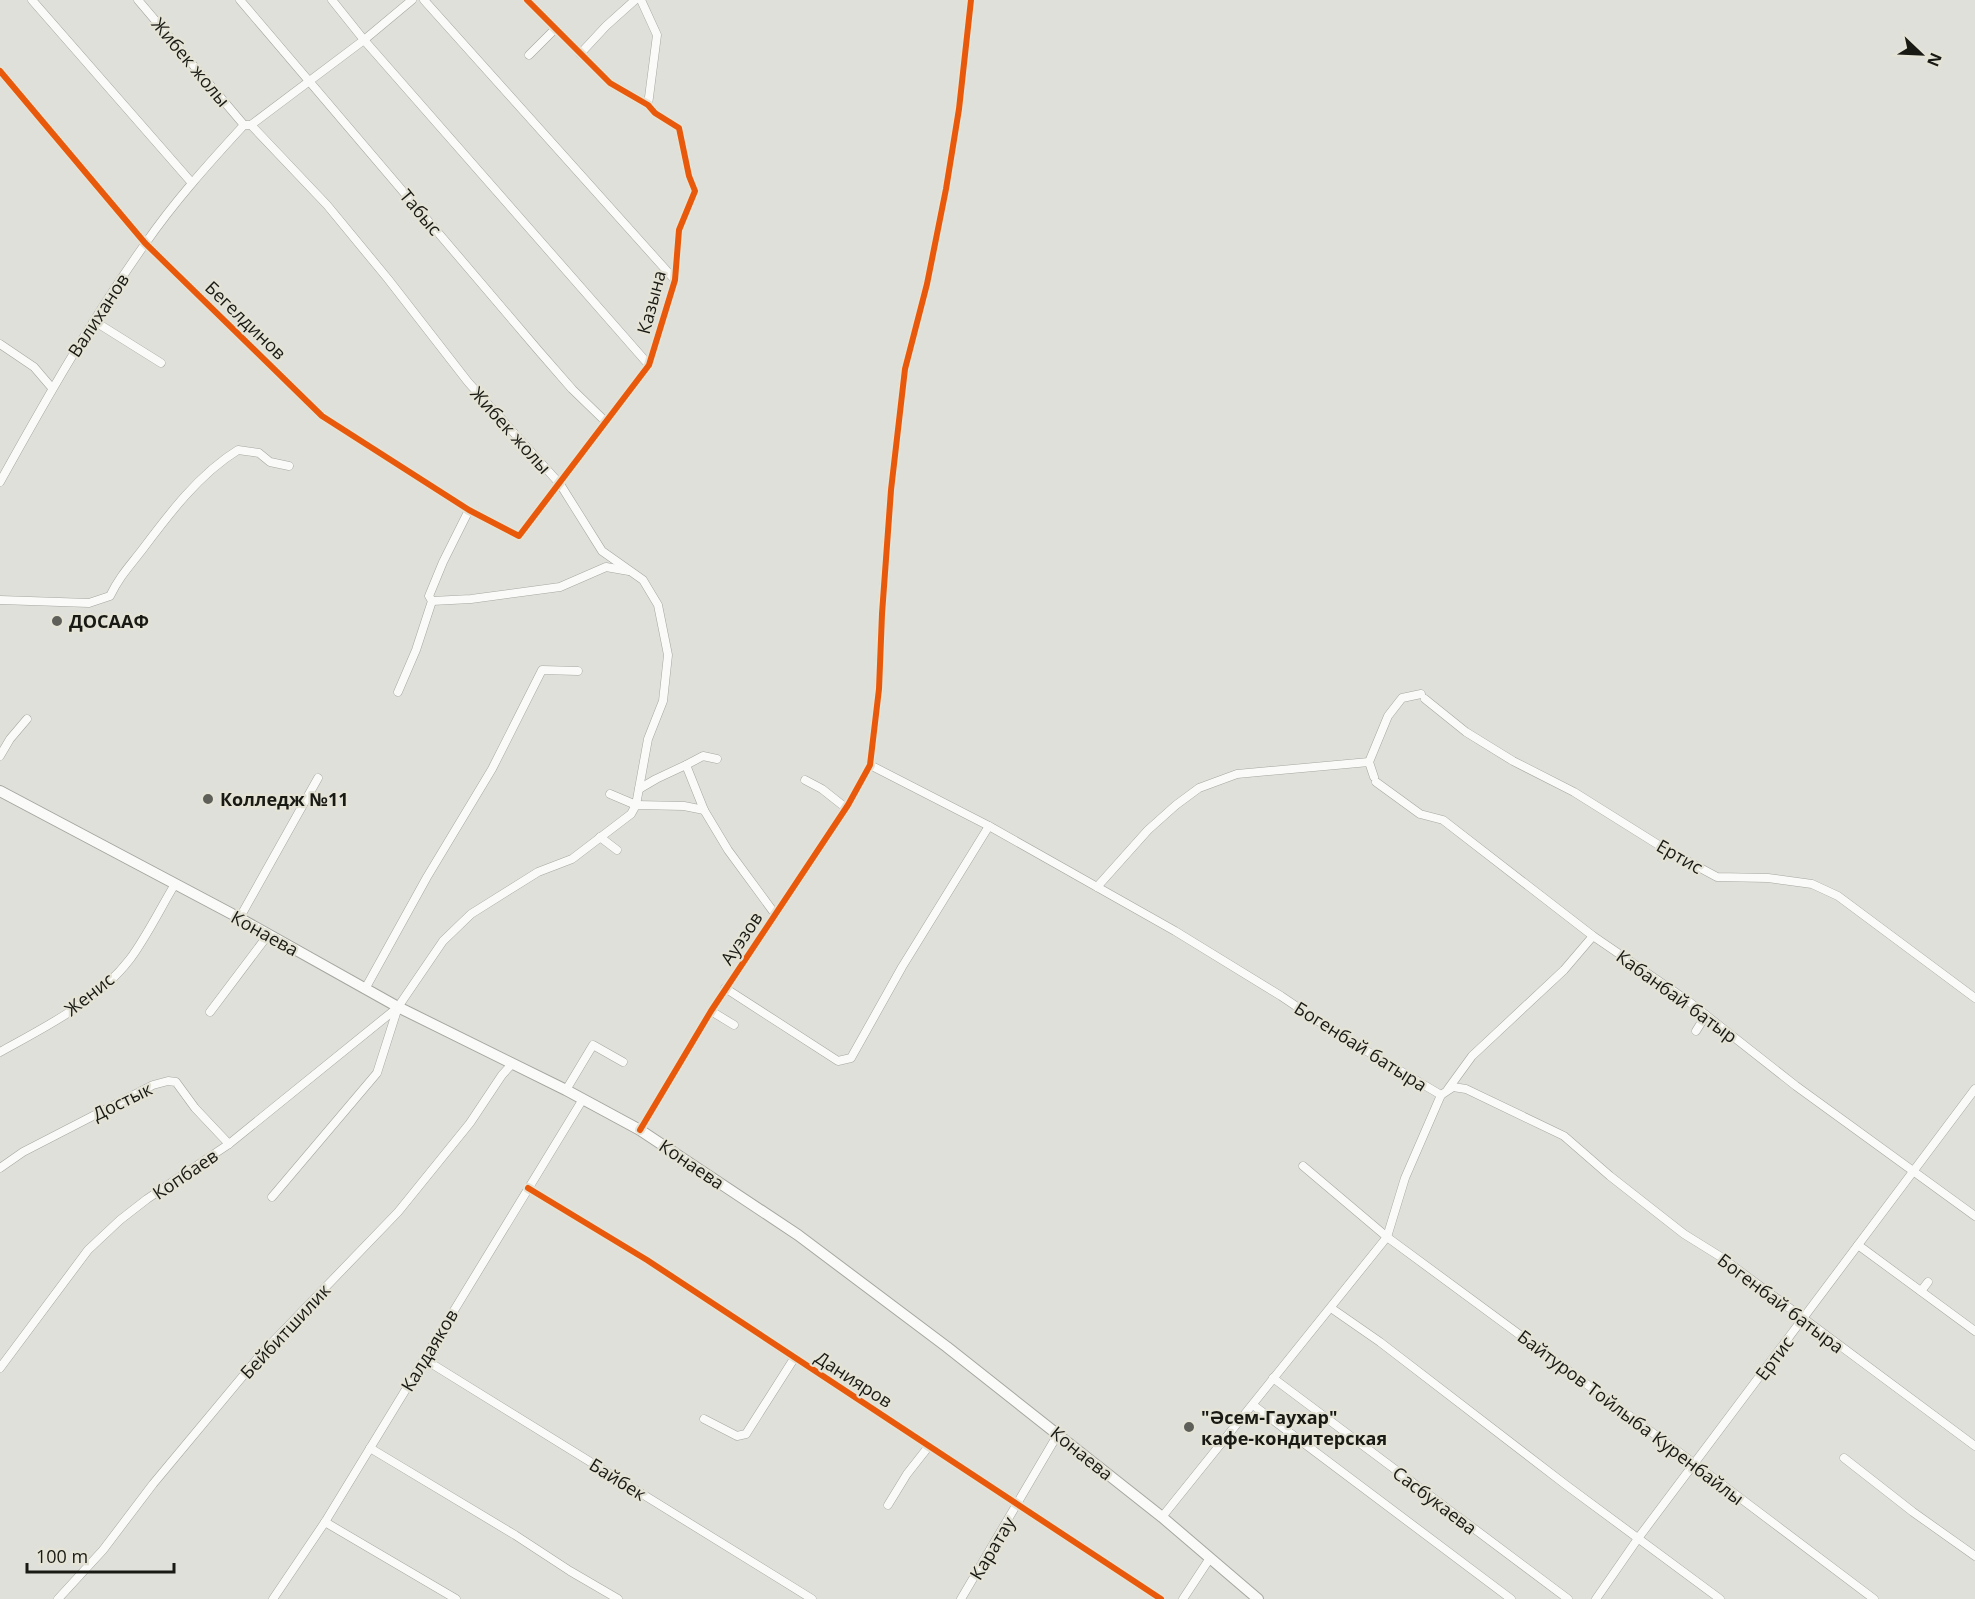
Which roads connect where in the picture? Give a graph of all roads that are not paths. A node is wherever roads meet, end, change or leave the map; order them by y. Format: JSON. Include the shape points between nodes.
{"nodes":[{"id":1,"x":32,"y":0,"type":"edge"},
{"id":2,"x":138,"y":0,"type":"edge"},
{"id":3,"x":240,"y":0,"type":"edge"},
{"id":4,"x":332,"y":0,"type":"edge"},
{"id":5,"x":411,"y":0,"type":"edge"},
{"id":6,"x":424,"y":0,"type":"edge"},
{"id":7,"x":527,"y":0,"type":"edge"},
{"id":8,"x":635,"y":0,"type":"edge"},
{"id":9,"x":641,"y":0,"type":"edge"},
{"id":10,"x":971,"y":0,"type":"edge"},
{"id":11,"x":555,"y":28,"type":"junction"},
{"id":12,"x":364,"y":40,"type":"junction"},
{"id":13,"x":580,"y":54,"type":"junction"},
{"id":14,"x":529,"y":55,"type":"dead end"},
{"id":15,"x":0,"y":71,"type":"edge"},
{"id":16,"x":308,"y":80,"type":"junction"},
{"id":17,"x":648,"y":105,"type":"junction"},
{"id":18,"x":248,"y":125,"type":"junction"},
{"id":19,"x":192,"y":183,"type":"junction"},
{"id":20,"x":145,"y":243,"type":"junction"},
{"id":21,"x":675,"y":280,"type":"junction"},
{"id":22,"x":94,"y":321,"type":"junction"},
{"id":23,"x":0,"y":344,"type":"edge"},
{"id":24,"x":161,"y":363,"type":"dead end"},
{"id":25,"x":649,"y":366,"type":"junction"},
{"id":26,"x":52,"y":388,"type":"junction"},
{"id":27,"x":605,"y":421,"type":"junction"},
{"id":28,"x":289,"y":466,"type":"dead end"},
{"id":29,"x":0,"y":482,"type":"edge"},
{"id":30,"x":560,"y":484,"type":"junction"},
{"id":31,"x":469,"y":510,"type":"junction"},
{"id":32,"x":519,"y":536,"type":"joint"},
{"id":33,"x":633,"y":572,"type":"junction"},
{"id":34,"x":0,"y":600,"type":"edge"},
{"id":35,"x":432,"y":601,"type":"junction"},
{"id":36,"x":578,"y":671,"type":"dead end"},
{"id":37,"x":398,"y":692,"type":"dead end"},
{"id":38,"x":27,"y":719,"type":"dead end"},
{"id":39,"x":0,"y":756,"type":"edge"},
{"id":40,"x":717,"y":759,"type":"dead end"},
{"id":41,"x":1369,"y":762,"type":"junction"},
{"id":42,"x":686,"y":765,"type":"junction"},
{"id":43,"x":870,"y":765,"type":"junction"},
{"id":44,"x":318,"y":778,"type":"dead end"},
{"id":45,"x":805,"y":780,"type":"dead end"},
{"id":46,"x":639,"y":789,"type":"junction"},
{"id":47,"x":5,"y":793,"type":"edge"},
{"id":48,"x":610,"y":794,"type":"dead end"},
{"id":49,"x":0,"y":802,"type":"edge"},
{"id":50,"x":636,"y":805,"type":"junction"},
{"id":51,"x":846,"y":808,"type":"junction"},
{"id":52,"x":704,"y":810,"type":"junction"},
{"id":53,"x":989,"y":826,"type":"junction"},
{"id":54,"x":600,"y":837,"type":"junction"},
{"id":55,"x":617,"y":850,"type":"dead end"},
{"id":56,"x":175,"y":884,"type":"junction"},
{"id":57,"x":1096,"y":887,"type":"junction"},
{"id":58,"x":775,"y":914,"type":"junction"},
{"id":59,"x":239,"y":919,"type":"junction"},
{"id":60,"x":268,"y":935,"type":"junction"},
{"id":61,"x":1593,"y":936,"type":"junction"},
{"id":62,"x":725,"y":988,"type":"junction"},
{"id":63,"x":365,"y":989,"type":"junction"},
{"id":64,"x":1975,"y":998,"type":"edge"},
{"id":65,"x":398,"y":1007,"type":"junction"},
{"id":66,"x":711,"y":1011,"type":"junction"},
{"id":67,"x":210,"y":1012,"type":"dead end"},
{"id":68,"x":1706,"y":1015,"type":"junction"},
{"id":69,"x":734,"y":1024,"type":"dead end"},
{"id":70,"x":1696,"y":1031,"type":"dead end"},
{"id":71,"x":0,"y":1052,"type":"edge"},
{"id":72,"x":623,"y":1062,"type":"dead end"},
{"id":73,"x":512,"y":1064,"type":"junction"},
{"id":74,"x":1975,"y":1089,"type":"edge"},
{"id":75,"x":566,"y":1090,"type":"junction"},
{"id":76,"x":1444,"y":1093,"type":"junction"},
{"id":77,"x":583,"y":1100,"type":"junction"},
{"id":78,"x":640,"y":1130,"type":"junction"},
{"id":79,"x":229,"y":1144,"type":"junction"},
{"id":80,"x":1303,"y":1166,"type":"dead end"},
{"id":81,"x":0,"y":1168,"type":"edge"},
{"id":82,"x":1914,"y":1172,"type":"junction"},
{"id":83,"x":528,"y":1188,"type":"junction"},
{"id":84,"x":272,"y":1197,"type":"dead end"},
{"id":85,"x":1975,"y":1216,"type":"edge"},
{"id":86,"x":1387,"y":1237,"type":"junction"},
{"id":87,"x":1858,"y":1245,"type":"junction"},
{"id":88,"x":1928,"y":1282,"type":"dead end"},
{"id":89,"x":1921,"y":1291,"type":"junction"},
{"id":90,"x":1331,"y":1308,"type":"junction"},
{"id":91,"x":1803,"y":1320,"type":"junction"},
{"id":92,"x":1975,"y":1331,"type":"edge"},
{"id":93,"x":795,"y":1358,"type":"junction"},
{"id":94,"x":424,"y":1359,"type":"junction"},
{"id":95,"x":0,"y":1368,"type":"edge"},
{"id":96,"x":1273,"y":1378,"type":"junction"},
{"id":97,"x":1253,"y":1405,"type":"junction"},
{"id":98,"x":704,"y":1419,"type":"dead end"},
{"id":99,"x":1058,"y":1434,"type":"junction"},
{"id":100,"x":929,"y":1446,"type":"junction"},
{"id":101,"x":1975,"y":1446,"type":"edge"},
{"id":102,"x":370,"y":1449,"type":"junction"},
{"id":103,"x":1844,"y":1458,"type":"dead end"},
{"id":104,"x":1695,"y":1464,"type":"junction"},
{"id":105,"x":1017,"y":1504,"type":"junction"},
{"id":106,"x":888,"y":1505,"type":"dead end"},
{"id":107,"x":1162,"y":1517,"type":"junction"},
{"id":108,"x":325,"y":1522,"type":"junction"},
{"id":109,"x":1639,"y":1537,"type":"junction"},
{"id":110,"x":1975,"y":1556,"type":"edge"},
{"id":111,"x":1210,"y":1558,"type":"junction"},
{"id":112,"x":58,"y":1599,"type":"edge"},
{"id":113,"x":273,"y":1599,"type":"edge"},
{"id":114,"x":456,"y":1599,"type":"edge"},
{"id":115,"x":618,"y":1599,"type":"edge"},
{"id":116,"x":812,"y":1599,"type":"edge"},
{"id":117,"x":961,"y":1599,"type":"edge"},
{"id":118,"x":1161,"y":1599,"type":"edge"},
{"id":119,"x":1183,"y":1599,"type":"edge"},
{"id":120,"x":1258,"y":1599,"type":"edge"},
{"id":121,"x":1511,"y":1599,"type":"edge"},
{"id":122,"x":1568,"y":1599,"type":"edge"},
{"id":123,"x":1596,"y":1599,"type":"edge"},
{"id":124,"x":1720,"y":1599,"type":"edge"},
{"id":125,"x":1874,"y":1599,"type":"edge"}],
"edges":[{"from":1,"to":19,"type":"street"},
{"from":2,"to":18,"type":"street","name":"Жибек жолы"},
{"from":3,"to":16,"type":"street","name":"Табыс"},
{"from":4,"to":12,"type":"street"},
{"from":5,"to":12,"type":"street","name":"Валиханов"},
{"from":6,"to":21,"type":"street"},
{"from":7,"to":11,"type":"street","name":"Казына"},
{"from":8,"to":13,"type":"street"},
{"from":9,"to":17,"type":"street","via":[[657,35]]},
{"from":10,"to":43,"type":"street","via":[[946,189],[905,369],[891,490],[879,689]]},
{"from":11,"to":13,"type":"street","name":"Казына"},
{"from":11,"to":14,"type":"street"},
{"from":12,"to":16,"type":"street","name":"Валиханов"},
{"from":12,"to":25,"type":"street"},
{"from":13,"to":17,"type":"street","name":"Казына","via":[[610,83]]},
{"from":15,"to":20,"type":"street","name":"Бегелдинов"},
{"from":16,"to":18,"type":"street","name":"Валиханов"},
{"from":16,"to":27,"type":"street","name":"Табыс","via":[[572,389]]},
{"from":17,"to":21,"type":"street","name":"Казына","via":[[679,128],[695,191],[679,230]]},
{"from":18,"to":19,"type":"street","name":"Валиханов"},
{"from":18,"to":30,"type":"street","name":"Жибек жолы","via":[[327,205],[468,382]]},
{"from":19,"to":20,"type":"street","name":"Валиханов"},
{"from":20,"to":22,"type":"street","name":"Валиханов"},
{"from":20,"to":31,"type":"street","name":"Бегелдинов","via":[[322,416]]},
{"from":21,"to":25,"type":"street","name":"Казына"},
{"from":22,"to":24,"type":"street"},
{"from":22,"to":26,"type":"street","name":"Валиханов"},
{"from":23,"to":26,"type":"street","via":[[34,367]]},
{"from":25,"to":27,"type":"street","name":"Казына"},
{"from":26,"to":29,"type":"street","name":"Валиханов"},
{"from":27,"to":30,"type":"street","name":"Казына"},
{"from":28,"to":34,"type":"street","via":[[270,462],[259,453],[238,450],[226,457],[163,521],[119,576],[110,596],[89,603]]},
{"from":30,"to":32,"type":"street","name":"Казына"},
{"from":30,"to":33,"type":"street","name":"Жибек жолы","via":[[602,551]]},
{"from":31,"to":32,"type":"street","name":"Бегелдинов"},
{"from":31,"to":35,"type":"street","via":[[429,596]]},
{"from":33,"to":35,"type":"street","via":[[606,567],[560,587]]},
{"from":33,"to":46,"type":"street","name":"Жибек жолы","via":[[658,604],[668,654],[663,701],[648,739]]},
{"from":35,"to":37,"type":"street"},
{"from":36,"to":63,"type":"street","via":[[542,670],[492,769]]},
{"from":38,"to":39,"type":"street"},
{"from":40,"to":42,"type":"street","via":[[703,756]]},
{"from":41,"to":57,"type":"street","via":[[1237,774],[1199,788],[1148,830]]},
{"from":41,"to":61,"type":"street","name":"Кабанбай батыр","via":[[1375,780],[1420,814],[1443,820]]},
{"from":41,"to":64,"type":"street","name":"Ертис","via":[[1388,716],[1402,699],[1423,697],[1466,732],[1513,761],[1574,792],[1717,877],[1812,884],[1838,896]]},
{"from":42,"to":46,"type":"street"},
{"from":42,"to":52,"type":"street","name":"Ауэзов"},
{"from":43,"to":51,"type":"street","name":"Ауэзов"},
{"from":43,"to":53,"type":"street","name":"Богенбай батыра"},
{"from":44,"to":59,"type":"street"},
{"from":45,"to":51,"type":"street"},
{"from":46,"to":50,"type":"street","name":"Жибек жолы"},
{"from":47,"to":49,"type":"street"},
{"from":47,"to":56,"type":"main road","name":"Конаева"},
{"from":48,"to":50,"type":"street"},
{"from":50,"to":52,"type":"street"},
{"from":50,"to":54,"type":"street","via":[[631,814]]},
{"from":51,"to":58,"type":"street","name":"Ауэзов"},
{"from":52,"to":58,"type":"street","name":"Ауэзов"},
{"from":53,"to":57,"type":"street","name":"Богенбай батыра"},
{"from":53,"to":62,"type":"street","name":"Ауэзов","via":[[851,1058],[838,1061]]},
{"from":54,"to":55,"type":"street"},
{"from":54,"to":65,"type":"street","via":[[572,859],[538,872],[471,914],[442,941]]},
{"from":56,"to":59,"type":"main road","name":"Конаева"},
{"from":56,"to":71,"type":"street","name":"Женис","via":[[129,959],[101,989]]},
{"from":57,"to":76,"type":"street","name":"Богенбай батыра","via":[[1175,931],[1333,1031]]},
{"from":58,"to":62,"type":"street","name":"Ауэзов"},
{"from":59,"to":60,"type":"main road","name":"Конаева"},
{"from":60,"to":63,"type":"main road","name":"Конаева"},
{"from":60,"to":67,"type":"street"},
{"from":61,"to":68,"type":"street","name":"Кабанбай батыр"},
{"from":61,"to":76,"type":"street","via":[[1564,970],[1472,1056]]},
{"from":62,"to":66,"type":"street","name":"Ауэзов"},
{"from":63,"to":65,"type":"main road","name":"Конаева"},
{"from":65,"to":73,"type":"main road","name":"Конаева"},
{"from":65,"to":79,"type":"street","name":"Копбаев"},
{"from":65,"to":84,"type":"street","via":[[377,1073]]},
{"from":66,"to":69,"type":"street"},
{"from":66,"to":78,"type":"street","name":"Ауэзов"},
{"from":68,"to":70,"type":"street"},
{"from":68,"to":82,"type":"street","name":"Кабанбай батыр"},
{"from":72,"to":75,"type":"street","via":[[593,1045]]},
{"from":73,"to":75,"type":"main road","name":"Конаева"},
{"from":73,"to":112,"type":"street","name":"Бейбитшилик","via":[[398,1212],[262,1353],[103,1550]]},
{"from":74,"to":82,"type":"street","name":"Ертис"},
{"from":75,"to":77,"type":"main road","name":"Конаева"},
{"from":76,"to":86,"type":"street","via":[[1405,1178]]},
{"from":76,"to":91,"type":"street","name":"Богенбай батыра","via":[[1453,1087],[1466,1089],[1564,1136],[1684,1234],[1721,1257]]},
{"from":77,"to":78,"type":"main road","name":"Конаева"},
{"from":77,"to":83,"type":"street","name":"Калдаяков"},
{"from":78,"to":99,"type":"main road","name":"Конаева","via":[[798,1235]]},
{"from":79,"to":81,"type":"street","name":"Достык","via":[[176,1082],[168,1081],[73,1125]]},
{"from":79,"to":95,"type":"street","name":"Копбаев","via":[[147,1199],[87,1250]]},
{"from":80,"to":86,"type":"street","name":"Байтуров Тойлыба Куренбайлы"},
{"from":82,"to":85,"type":"street","name":"Кабанбай батыр"},
{"from":82,"to":87,"type":"street","name":"Ертис"},
{"from":83,"to":93,"type":"street","name":"Данияров","via":[[647,1260]]},
{"from":83,"to":94,"type":"street","name":"Калдаяков"},
{"from":86,"to":90,"type":"street"},
{"from":86,"to":104,"type":"street","name":"Байтуров Тойлыба Куренбайлы"},
{"from":87,"to":89,"type":"street"},
{"from":87,"to":91,"type":"street","name":"Ертис"},
{"from":88,"to":89,"type":"street"},
{"from":89,"to":92,"type":"street"},
{"from":90,"to":96,"type":"street"},
{"from":90,"to":109,"type":"street"},
{"from":91,"to":101,"type":"street","name":"Богенбай батыра"},
{"from":91,"to":104,"type":"street","name":"Ертис"},
{"from":93,"to":98,"type":"street","via":[[746,1434],[737,1436]]},
{"from":93,"to":100,"type":"street","name":"Данияров"},
{"from":94,"to":102,"type":"street","name":"Калдаяков"},
{"from":94,"to":116,"type":"street","name":"Байбек"},
{"from":96,"to":97,"type":"street"},
{"from":96,"to":122,"type":"street","name":"Сасбукаева"},
{"from":97,"to":107,"type":"street"},
{"from":97,"to":121,"type":"street","name":"Сасбукаева"},
{"from":99,"to":105,"type":"street","name":"Каратау"},
{"from":99,"to":107,"type":"main road","name":"Конаева"},
{"from":100,"to":105,"type":"street","name":"Данияров"},
{"from":100,"to":106,"type":"street"},
{"from":102,"to":108,"type":"street","name":"Калдаяков"},
{"from":102,"to":115,"type":"street"},
{"from":103,"to":110,"type":"street"},
{"from":104,"to":109,"type":"street","name":"Ертис"},
{"from":104,"to":125,"type":"street","name":"Байтуров Тойлыба Куренбайлы"},
{"from":105,"to":117,"type":"street","name":"Каратау"},
{"from":105,"to":118,"type":"street","name":"Данияров"},
{"from":107,"to":111,"type":"main road","name":"Конаева"},
{"from":108,"to":113,"type":"street","name":"Калдаяков"},
{"from":108,"to":114,"type":"street"},
{"from":109,"to":123,"type":"street","name":"Ертис"},
{"from":109,"to":124,"type":"street"},
{"from":111,"to":119,"type":"street"},
{"from":111,"to":120,"type":"main road","name":"Конаева"}]}
